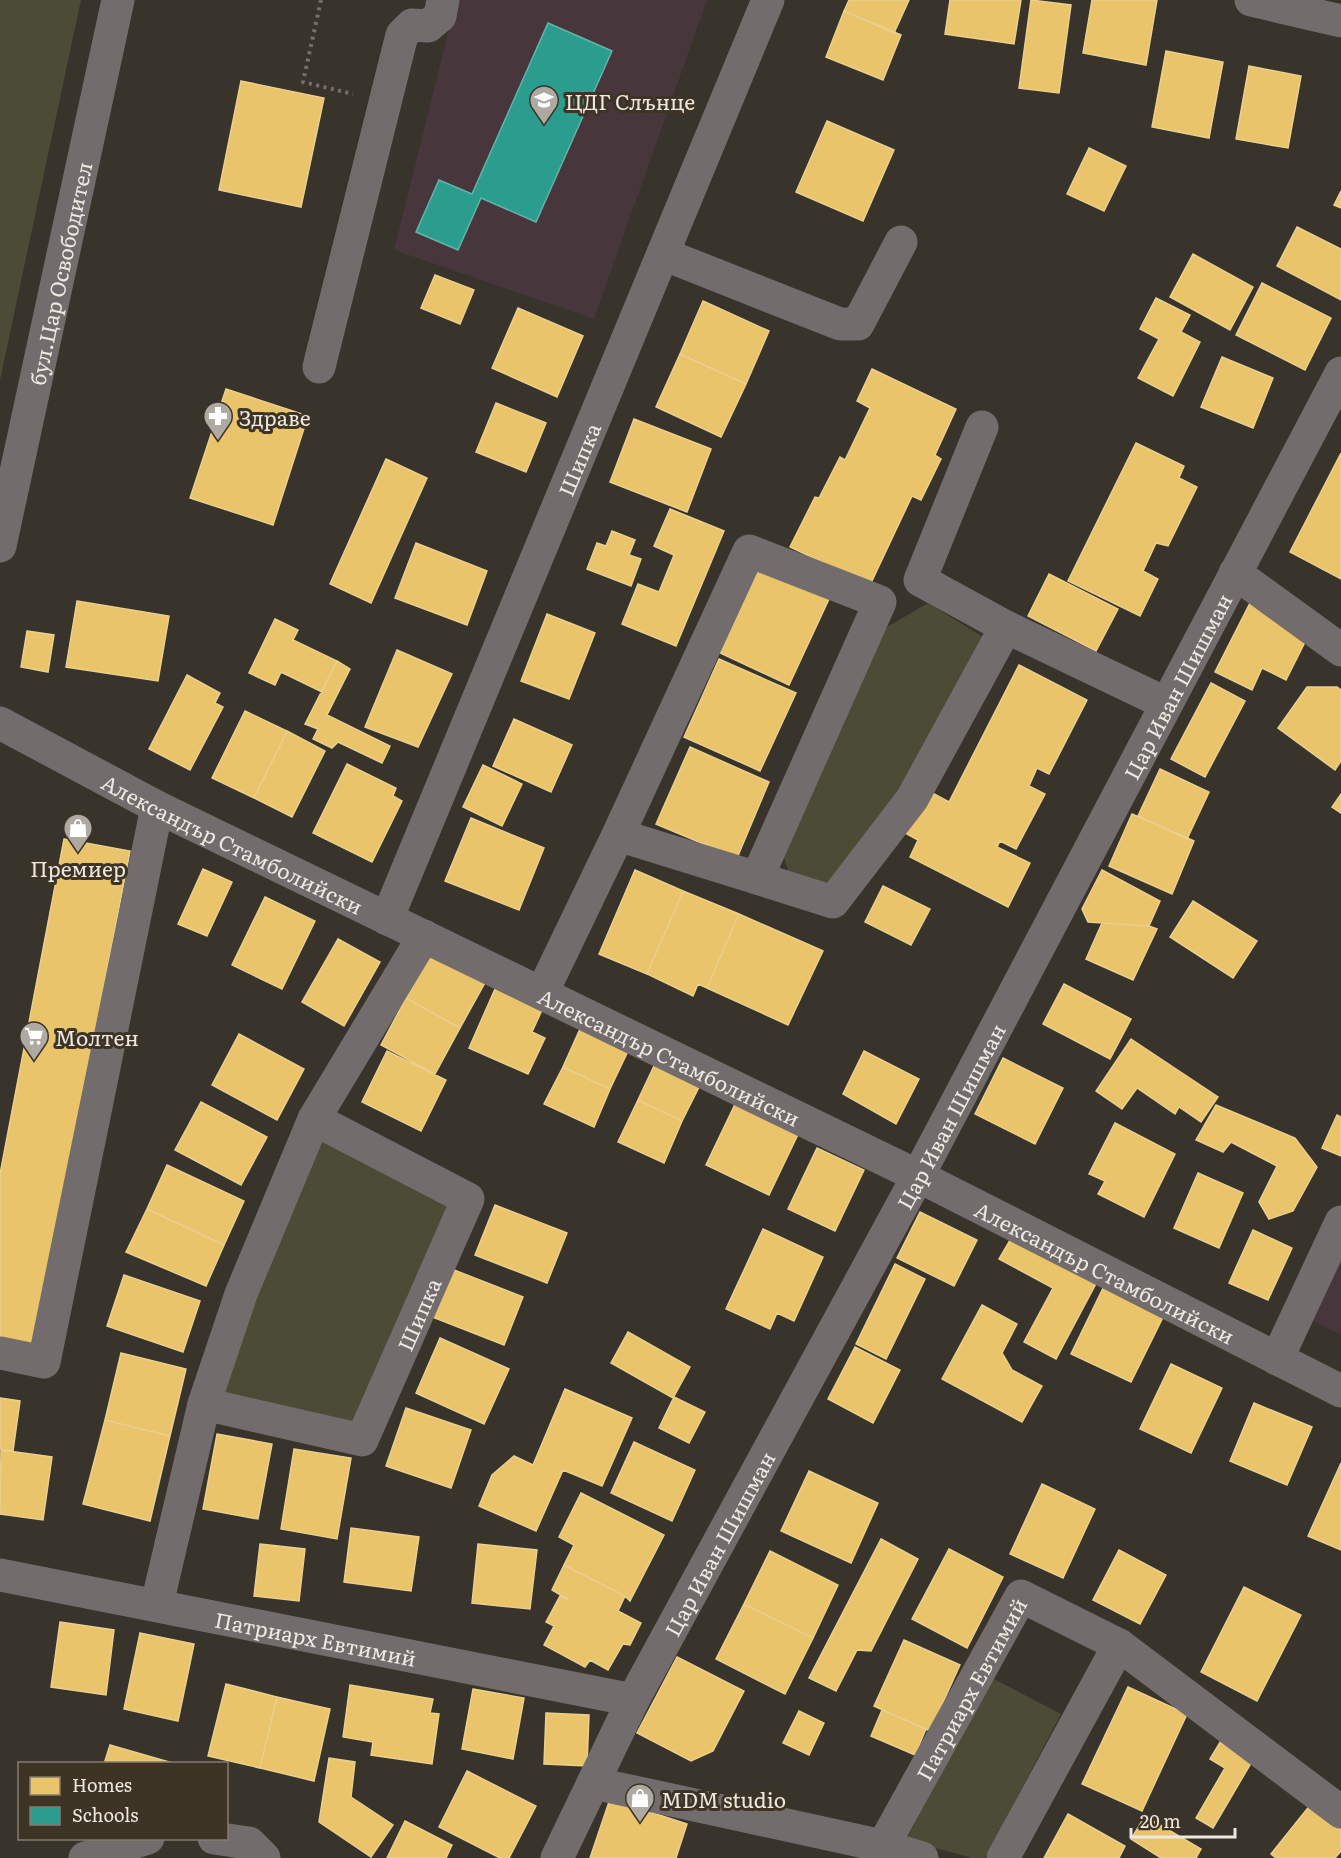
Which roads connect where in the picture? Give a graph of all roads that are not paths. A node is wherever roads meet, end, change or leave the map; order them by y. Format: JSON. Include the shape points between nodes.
{"nodes":[{"id":1,"x":118,"y":0,"type":"edge"},
{"id":2,"x":443,"y":0,"type":"edge"},
{"id":3,"x":768,"y":0,"type":"edge"},
{"id":4,"x":1251,"y":0,"type":"edge"},
{"id":5,"x":1341,"y":21,"type":"edge"},
{"id":6,"x":901,"y":243,"type":"dead end"},
{"id":7,"x":663,"y":254,"type":"junction"},
{"id":8,"x":319,"y":367,"type":"dead end"},
{"id":9,"x":1341,"y":373,"type":"edge"},
{"id":10,"x":982,"y":427,"type":"dead end"},
{"id":11,"x":0,"y":546,"type":"edge"},
{"id":12,"x":1235,"y":573,"type":"junction"},
{"id":13,"x":920,"y":580,"type":"junction"},
{"id":14,"x":880,"y":602,"type":"junction"},
{"id":15,"x":1006,"y":627,"type":"junction"},
{"id":16,"x":1341,"y":651,"type":"edge"},
{"id":17,"x":1165,"y":703,"type":"junction"},
{"id":18,"x":0,"y":723,"type":"edge"},
{"id":19,"x":157,"y":807,"type":"junction"},
{"id":20,"x":618,"y":835,"type":"junction"},
{"id":21,"x":757,"y":878,"type":"junction"},
{"id":22,"x":387,"y":919,"type":"junction"},
{"id":23,"x":424,"y":936,"type":"junction"},
{"id":24,"x":542,"y":993,"type":"junction"},
{"id":25,"x":314,"y":1119,"type":"junction"},
{"id":26,"x":918,"y":1176,"type":"junction"},
{"id":27,"x":1341,"y":1222,"type":"edge"},
{"id":28,"x":0,"y":1353,"type":"edge"},
{"id":29,"x":1277,"y":1359,"type":"junction"},
{"id":30,"x":1341,"y":1391,"type":"edge"},
{"id":31,"x":204,"y":1404,"type":"junction"},
{"id":32,"x":0,"y":1575,"type":"edge"},
{"id":33,"x":157,"y":1604,"type":"junction"},
{"id":34,"x":1119,"y":1645,"type":"junction"},
{"id":35,"x":633,"y":1700,"type":"junction"},
{"id":36,"x":593,"y":1783,"type":"junction"},
{"id":37,"x":1341,"y":1812,"type":"edge"},
{"id":38,"x":145,"y":1840,"type":"edge"},
{"id":39,"x":223,"y":1840,"type":"edge"},
{"id":40,"x":883,"y":1846,"type":"junction"},
{"id":41,"x":85,"y":1858,"type":"edge"},
{"id":42,"x":264,"y":1858,"type":"edge"},
{"id":43,"x":557,"y":1858,"type":"edge"},
{"id":44,"x":922,"y":1858,"type":"edge"},
{"id":45,"x":1004,"y":1858,"type":"edge"}],
"edges":[{"from":1,"to":11,"type":"street","name":"бул.Цар Освободител"},
{"from":2,"to":8,"type":"street","via":[[440,16],[428,26],[412,25],[402,35]]},
{"from":3,"to":7,"type":"street","name":"Шипка"},
{"from":4,"to":5,"type":"street"},
{"from":6,"to":7,"type":"street","via":[[858,324],[840,324]]},
{"from":7,"to":22,"type":"street","name":"Шипка"},
{"from":9,"to":12,"type":"street","name":"Цар Иван Шишман"},
{"from":10,"to":13,"type":"street"},
{"from":12,"to":16,"type":"street"},
{"from":12,"to":17,"type":"street","name":"Цар Иван Шишман"},
{"from":13,"to":14,"type":"street"},
{"from":13,"to":15,"type":"street"},
{"from":14,"to":20,"type":"street","via":[[749,551]]},
{"from":14,"to":21,"type":"street"},
{"from":15,"to":17,"type":"street"},
{"from":15,"to":21,"type":"street","via":[[912,799],[833,902]]},
{"from":17,"to":26,"type":"street","name":"Цар Иван Шишман"},
{"from":18,"to":19,"type":"street","name":"Александър Стамболийски"},
{"from":19,"to":22,"type":"street","name":"Александър Стамболийски"},
{"from":19,"to":28,"type":"street","via":[[44,1362]]},
{"from":20,"to":21,"type":"street"},
{"from":20,"to":24,"type":"street"},
{"from":22,"to":23,"type":"street","name":"Александър Стамболийски"},
{"from":23,"to":24,"type":"street","name":"Александър Стамболийски"},
{"from":23,"to":25,"type":"street"},
{"from":24,"to":26,"type":"street","name":"Александър Стамболийски"},
{"from":25,"to":31,"type":"street","via":[[241,1294]]},
{"from":25,"to":31,"type":"street","name":"Шипка","via":[[468,1199],[362,1440]]},
{"from":26,"to":29,"type":"street","name":"Александър Стамболийски"},
{"from":26,"to":35,"type":"street","name":"Цар Иван Шишман"},
{"from":27,"to":29,"type":"street"},
{"from":29,"to":30,"type":"street","name":"Александър Стамболийски"},
{"from":31,"to":33,"type":"street"},
{"from":32,"to":33,"type":"street","name":"Патриарх Евтимий"},
{"from":33,"to":35,"type":"street","name":"Патриарх Евтимий"},
{"from":34,"to":37,"type":"street","name":"Патриарх Евтимий"},
{"from":34,"to":40,"type":"street","name":"Патриарх Евтимий","via":[[1021,1596]]},
{"from":34,"to":45,"type":"street"},
{"from":35,"to":36,"type":"street","name":"Цар Иван Шишман"},
{"from":36,"to":40,"type":"street"},
{"from":36,"to":43,"type":"street","name":"Цар Иван Шишман"},
{"from":38,"to":41,"type":"street"},
{"from":39,"to":42,"type":"street","via":[[249,1843]]},
{"from":40,"to":44,"type":"street"}]}
